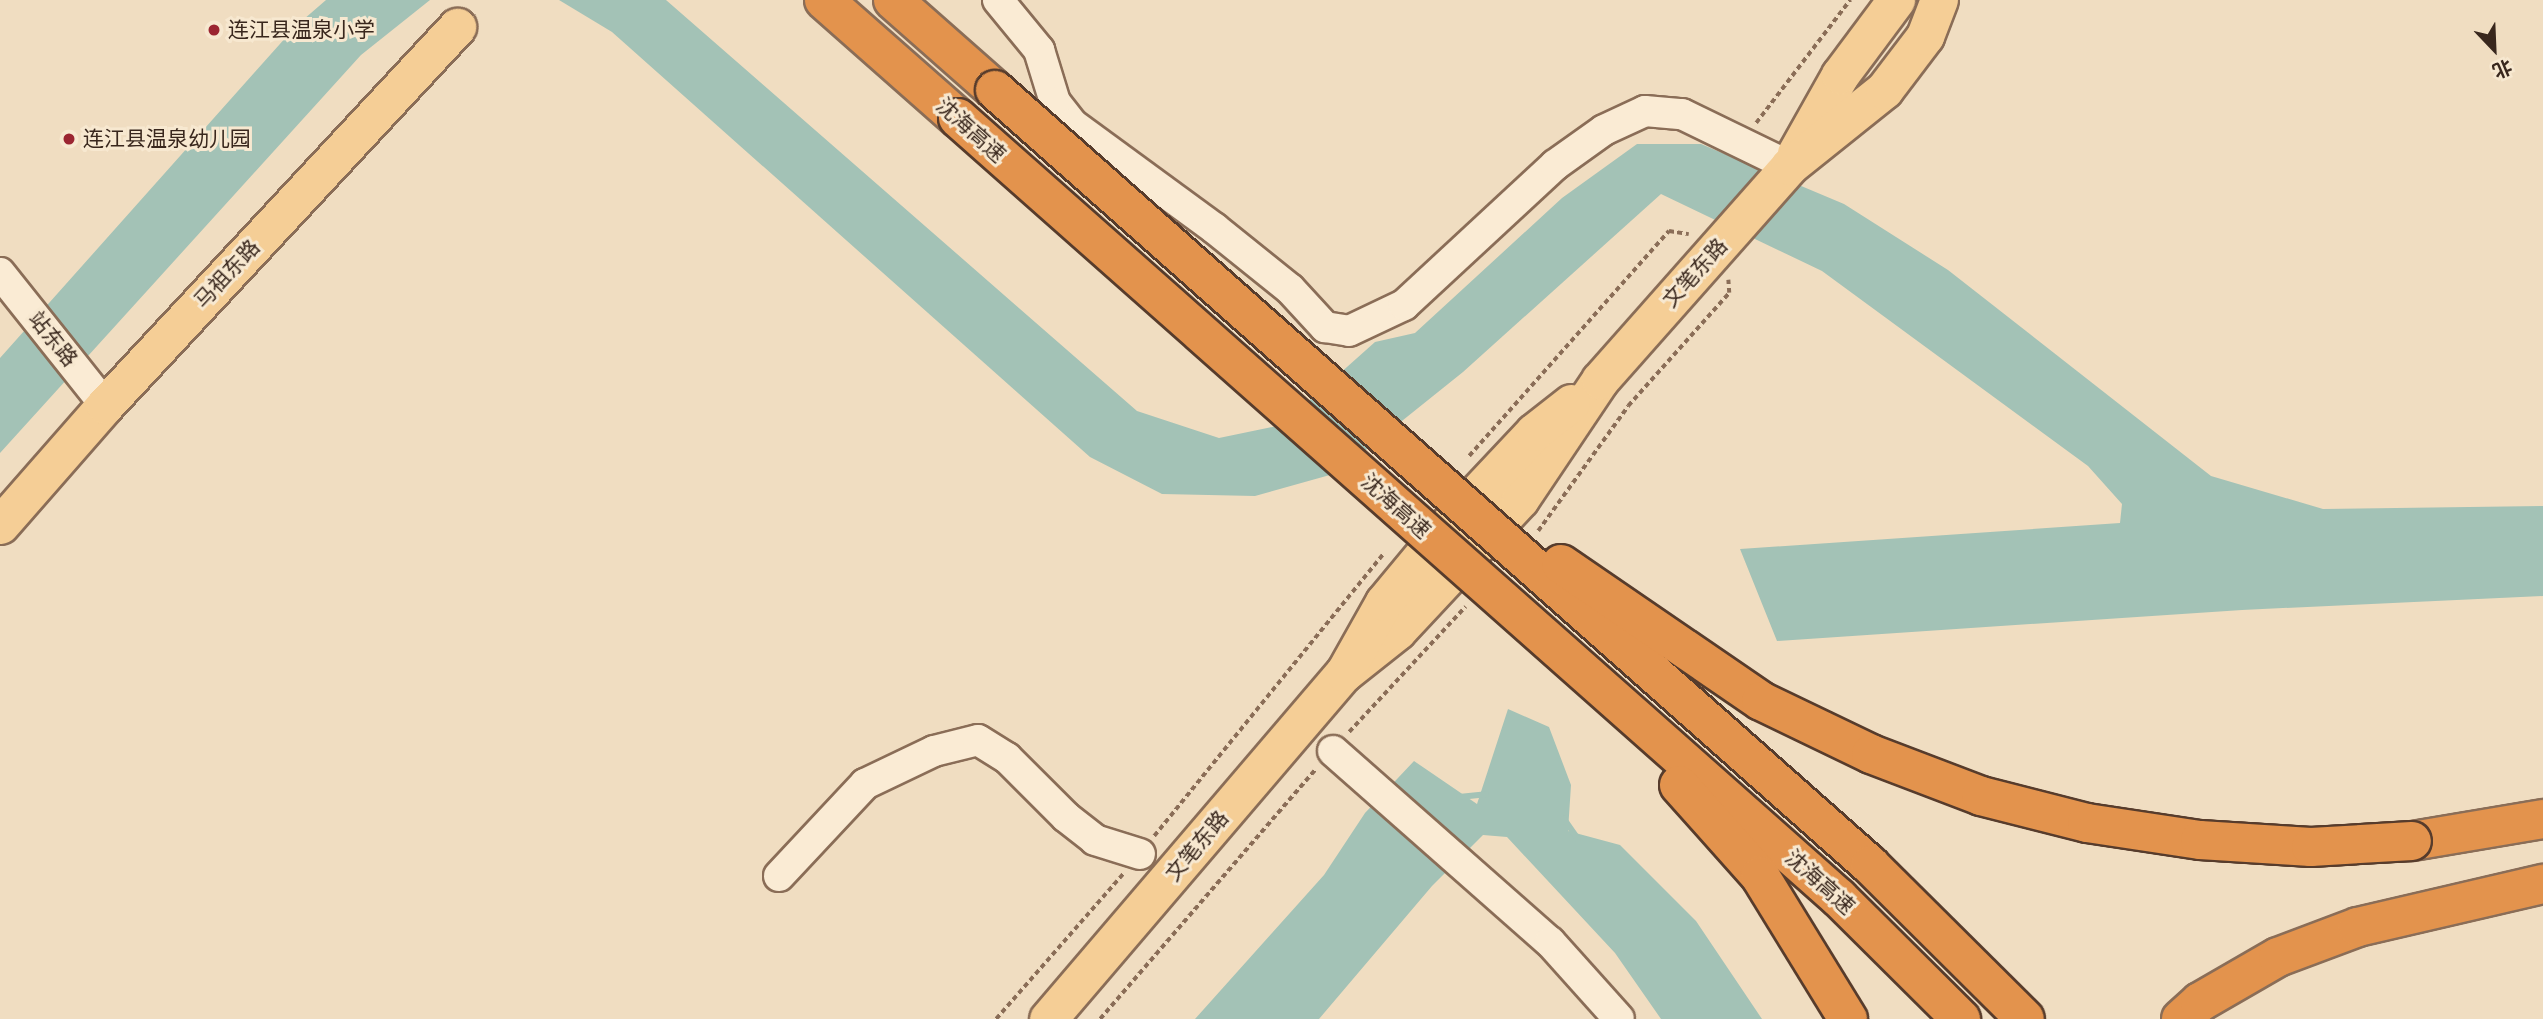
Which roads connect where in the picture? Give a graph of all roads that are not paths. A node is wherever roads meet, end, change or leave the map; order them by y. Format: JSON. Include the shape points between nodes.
{"nodes":[{"id":1,"x":824,"y":0,"type":"edge"},
{"id":2,"x":892,"y":0,"type":"edge"},
{"id":3,"x":998,"y":0,"type":"edge"},
{"id":4,"x":1896,"y":0,"type":"edge"},
{"id":5,"x":1939,"y":0,"type":"edge"},
{"id":6,"x":457,"y":27,"type":"dead end"},
{"id":7,"x":1789,"y":166,"type":"junction"},
{"id":8,"x":0,"y":273,"type":"edge"},
{"id":9,"x":106,"y":405,"type":"junction"},
{"id":10,"x":1422,"y":468,"type":"junction"},
{"id":11,"x":1412,"y":520,"type":"junction"},
{"id":12,"x":0,"y":525,"type":"edge"},
{"id":13,"x":1333,"y":751,"type":"dead end"},
{"id":14,"x":2543,"y":819,"type":"edge"},
{"id":15,"x":1140,"y":854,"type":"dead end"},
{"id":16,"x":779,"y":876,"type":"dead end"},
{"id":17,"x":2543,"y":884,"type":"edge"},
{"id":18,"x":1048,"y":1019,"type":"edge"},
{"id":19,"x":1619,"y":1019,"type":"edge"},
{"id":20,"x":1848,"y":1019,"type":"edge"},
{"id":21,"x":1961,"y":1019,"type":"edge"},
{"id":22,"x":2025,"y":1019,"type":"edge"},
{"id":23,"x":2182,"y":1019,"type":"edge"}],
"edges":[{"from":1,"to":11,"type":"highway","name":"沈海高速","bridge":true},
{"from":2,"to":10,"type":"highway","bridge":true},
{"from":3,"to":7,"type":"street","via":[[1039,50],[1055,102],[1072,124],[1214,228],[1290,289],[1325,327],[1349,331],[1404,305],[1555,165],[1604,130],[1645,111],[1682,114]]},
{"from":4,"to":7,"type":"main road","name":"文笔东路","via":[[1840,75]]},
{"from":5,"to":7,"type":"main road","name":"文笔东路","via":[[1925,36],[1884,90]]},
{"from":6,"to":9,"type":"main road","name":"马祖东路"},
{"from":7,"to":18,"type":"main road","name":"文笔东路","via":[[1600,380],[1534,432],[1457,513],[1384,602],[1344,673]]},
{"from":8,"to":9,"type":"street","name":"站东路"},
{"from":9,"to":12,"type":"main road","name":"马祖东路"},
{"from":10,"to":14,"type":"highway","bridge":true,"via":[[1761,701],[1871,754],[1981,796],[2087,823],[2200,840],[2311,847],[2412,841]]},
{"from":10,"to":22,"type":"highway","bridge":true,"via":[[1870,865]]},
{"from":11,"to":20,"type":"highway","bridge":true,"via":[[1637,738],[1760,876]]},
{"from":11,"to":21,"type":"highway","name":"沈海高速","bridge":true,"via":[[1839,898]]},
{"from":13,"to":19,"type":"street","via":[[1550,942]]},
{"from":15,"to":16,"type":"street","via":[[1095,840],[1007,758],[978,740],[934,751],[865,783]]},
{"from":17,"to":23,"type":"highway","via":[[2358,926],[2278,957],[2200,1002]]}]}
